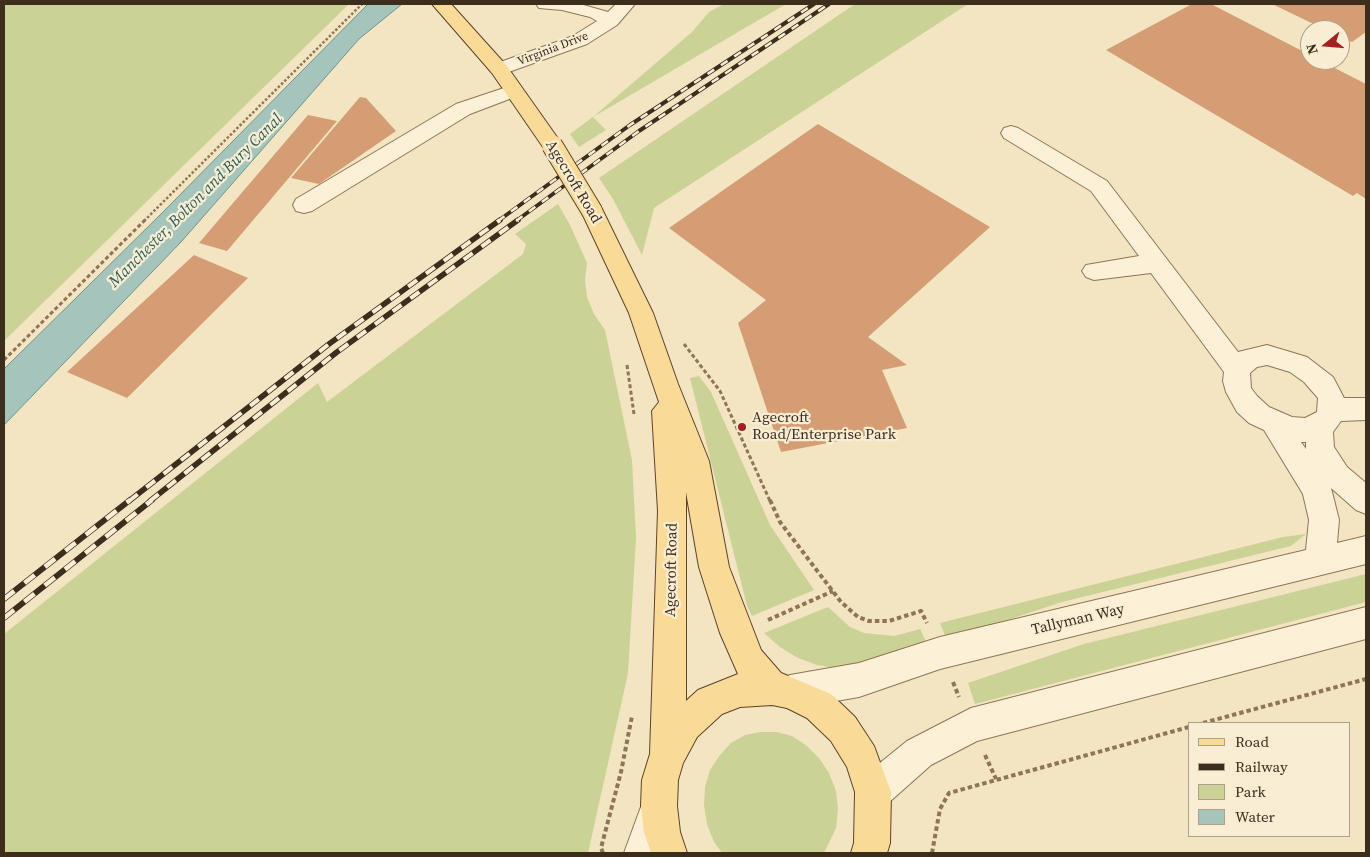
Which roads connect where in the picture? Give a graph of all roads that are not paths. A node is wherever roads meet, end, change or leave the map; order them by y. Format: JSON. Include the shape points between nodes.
{"nodes":[{"id":1,"x":441,"y":4,"type":"edge"},
{"id":2,"x":545,"y":4,"type":"edge"},
{"id":3,"x":626,"y":4,"type":"edge"},
{"id":4,"x":610,"y":21,"type":"junction"},
{"id":5,"x":499,"y":69,"type":"junction"},
{"id":6,"x":514,"y":91,"type":"junction"},
{"id":7,"x":1011,"y":133,"type":"dead end"},
{"id":8,"x":304,"y":206,"type":"dead end"},
{"id":9,"x":1158,"y":262,"type":"junction"},
{"id":10,"x":1094,"y":271,"type":"dead end"},
{"id":11,"x":1237,"y":370,"type":"junction"},
{"id":12,"x":664,"y":384,"type":"junction"},
{"id":13,"x":1366,"y":409,"type":"edge"},
{"id":14,"x":1325,"y":418,"type":"junction"},
{"id":15,"x":1274,"y":423,"type":"junction"},
{"id":16,"x":1366,"y":501,"type":"edge"},
{"id":17,"x":1366,"y":550,"type":"edge"},
{"id":18,"x":1320,"y":562,"type":"junction"},
{"id":19,"x":1366,"y":623,"type":"edge"},
{"id":20,"x":781,"y":690,"type":"junction"},
{"id":21,"x":667,"y":756,"type":"junction"},
{"id":22,"x":873,"y":792,"type":"junction"},
{"id":23,"x":659,"y":806,"type":"junction"},
{"id":24,"x":872,"y":850,"type":"edge"},
{"id":25,"x":642,"y":853,"type":"edge"},
{"id":26,"x":669,"y":853,"type":"edge"}],
"edges":[{"from":1,"to":5,"type":"main road","name":"Agecroft Road"},
{"from":2,"to":4,"type":"street","via":[[596,13]]},
{"from":3,"to":4,"type":"street","name":"Virginia Drive"},
{"from":4,"to":5,"type":"street","name":"Virginia Drive","via":[[580,40]]},
{"from":5,"to":6,"type":"main road","name":"Agecroft Road"},
{"from":6,"to":8,"type":"street","via":[[463,109]]},
{"from":6,"to":12,"type":"main road","name":"Agecroft Road","bridge":true,"via":[[592,211],[641,313]]},
{"from":7,"to":9,"type":"street","via":[[1099,186]]},
{"from":9,"to":10,"type":"street"},
{"from":9,"to":11,"type":"street"},
{"from":11,"to":14,"type":"street","via":[[1243,362],[1267,355],[1298,364],[1324,385],[1330,398]]},
{"from":11,"to":15,"type":"street","via":[[1237,386],[1247,404]]},
{"from":12,"to":20,"type":"main road","name":"Agecroft Road","via":[[694,461],[714,567],[736,633],[749,662]]},
{"from":12,"to":21,"type":"main road","name":"Agecroft Road","via":[[672,511]]},
{"from":13,"to":14,"type":"street"},
{"from":14,"to":15,"type":"street","via":[[1305,430]]},
{"from":14,"to":16,"type":"street","via":[[1320,448],[1337,476]]},
{"from":15,"to":18,"type":"street","via":[[1316,490],[1324,520]]},
{"from":17,"to":18,"type":"street","name":"Tallyman Way"},
{"from":18,"to":20,"type":"street","name":"Tallyman Way","via":[[940,653],[859,680]]},
{"from":19,"to":22,"type":"street","via":[[971,724],[919,753]]},
{"from":20,"to":21,"type":"main road","via":[[740,690],[710,702],[685,725]]},
{"from":20,"to":22,"type":"main road","via":[[819,706],[844,728],[862,758]]},
{"from":21,"to":23,"type":"main road","via":[[660,780]]},
{"from":22,"to":24,"type":"main road"},
{"from":23,"to":25,"type":"street"},
{"from":23,"to":26,"type":"main road"}]}
